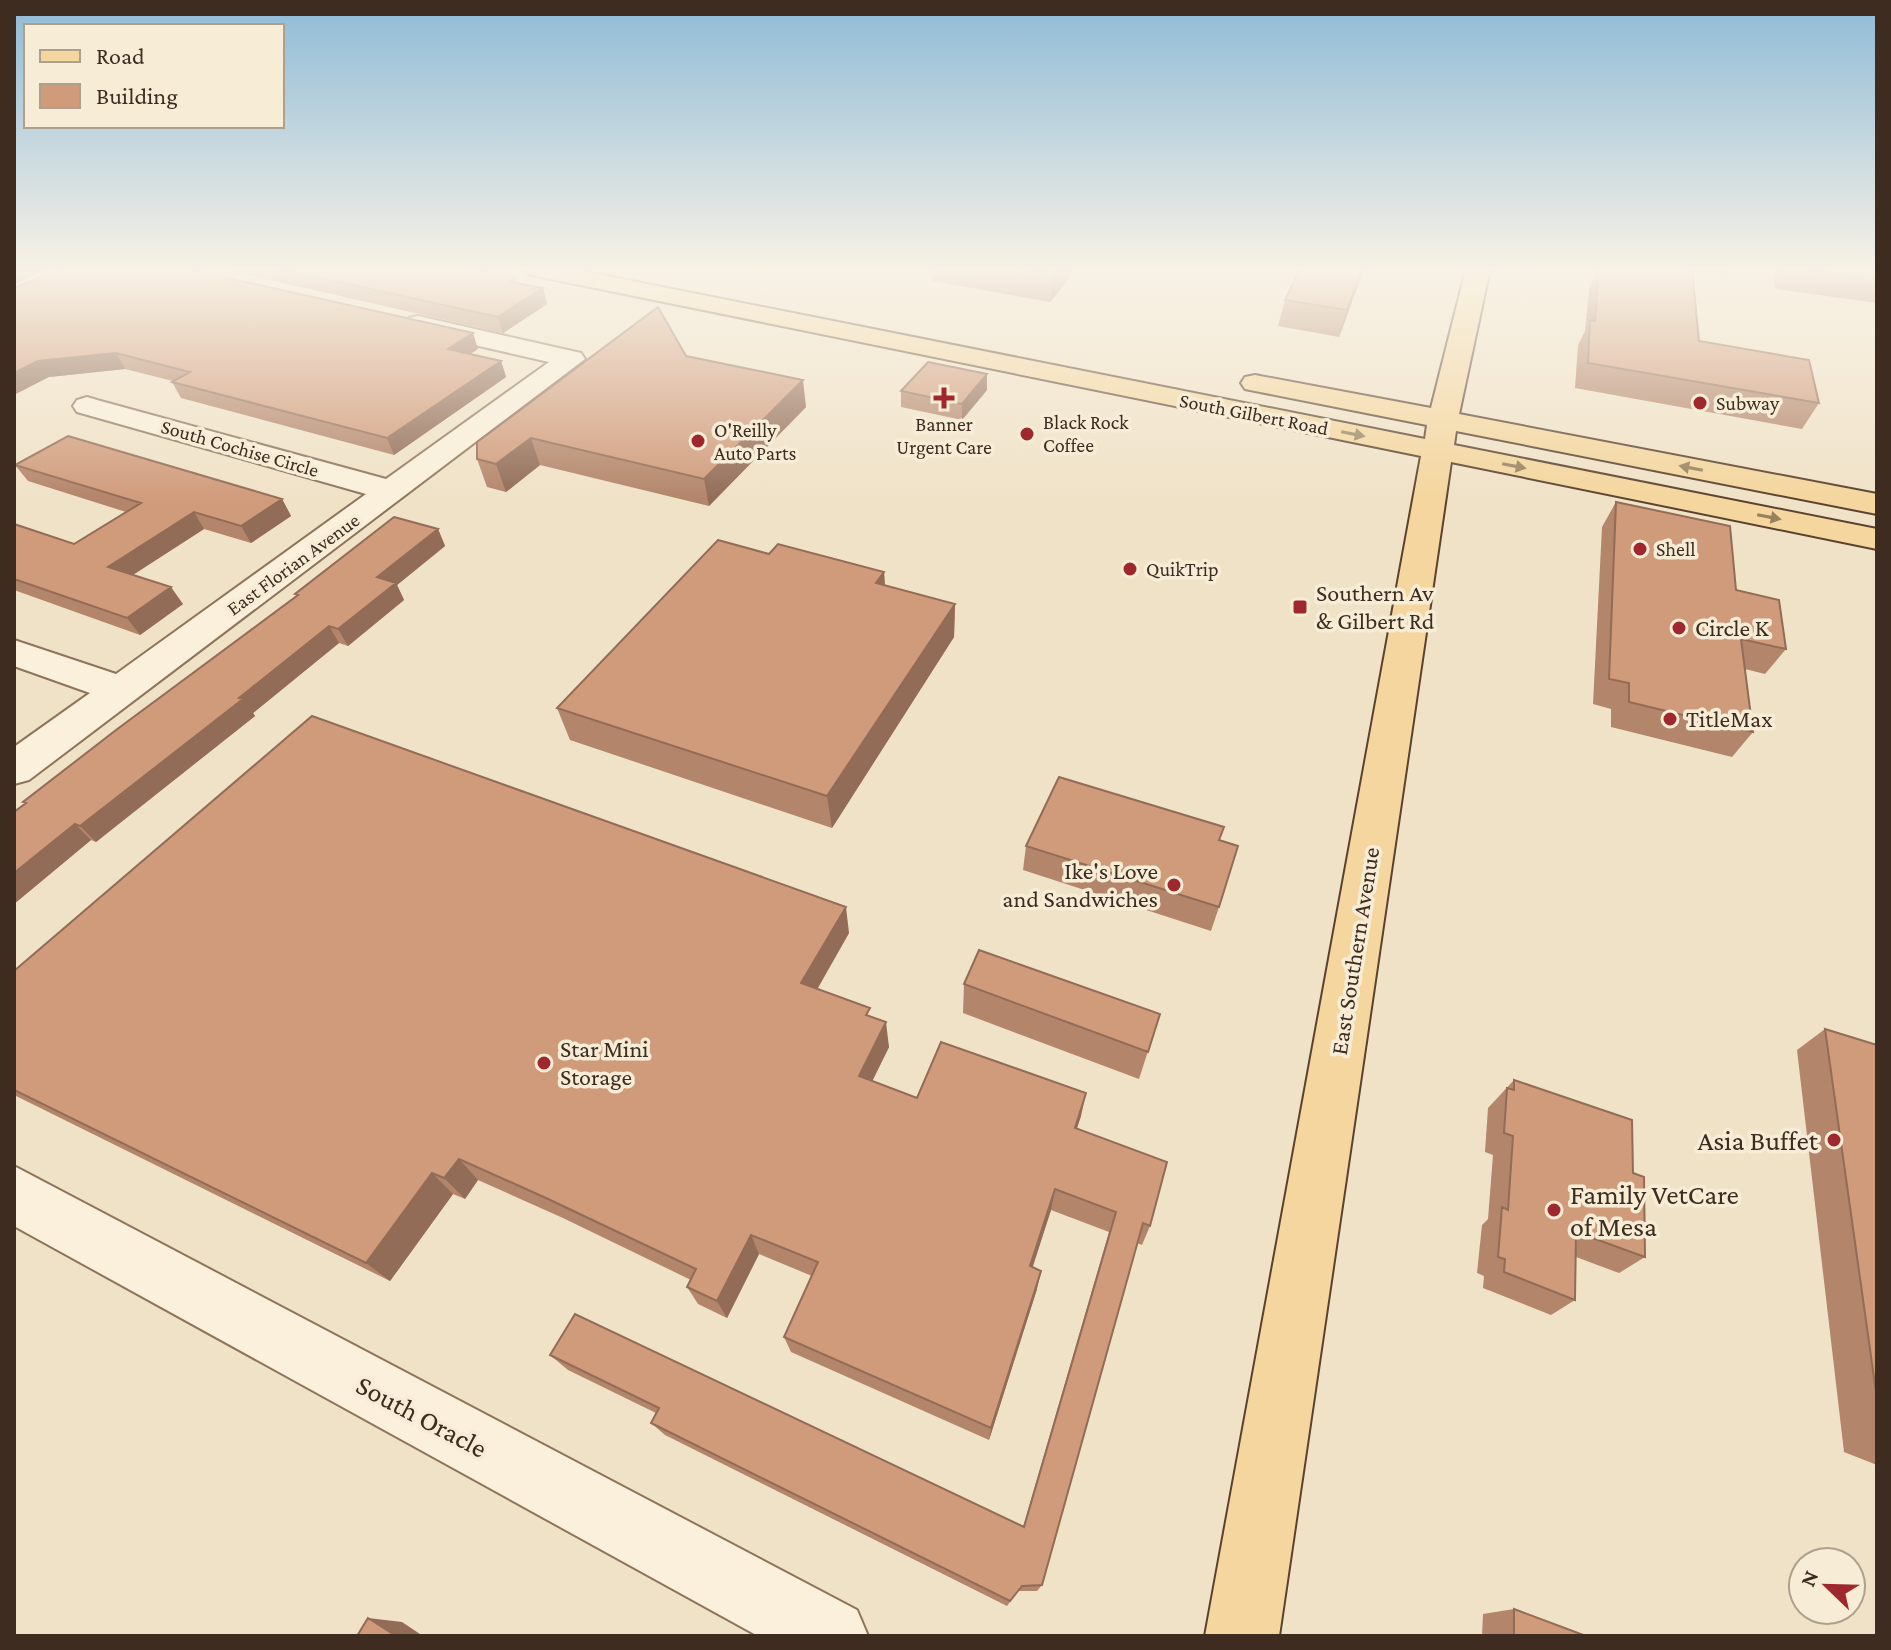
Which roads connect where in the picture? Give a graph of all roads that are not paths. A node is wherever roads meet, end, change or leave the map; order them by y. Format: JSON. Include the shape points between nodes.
{"nodes":[{"id":1,"x":513,"y":346,"type":"edge"},
{"id":2,"x":990,"y":346,"type":"edge"},
{"id":3,"x":1460,"y":346,"type":"edge"},
{"id":4,"x":1227,"y":378,"type":"dead end"},
{"id":5,"x":87,"y":406,"type":"dead end"},
{"id":6,"x":1440,"y":435,"type":"junction"},
{"id":7,"x":392,"y":491,"type":"junction"},
{"id":8,"x":1877,"y":504,"type":"edge"},
{"id":9,"x":1877,"y":539,"type":"edge"},
{"id":10,"x":14,"y":652,"type":"edge"},
{"id":11,"x":122,"y":690,"type":"junction"},
{"id":12,"x":14,"y":769,"type":"edge"},
{"id":13,"x":14,"y":1195,"type":"edge"},
{"id":14,"x":831,"y":1636,"type":"edge"},
{"id":15,"x":1242,"y":1636,"type":"edge"}],
"edges":[{"from":1,"to":7,"type":"street","name":"East Florian Avenue","via":[[571,359]]},
{"from":2,"to":6,"type":"main road","name":"South Gilbert Road","one_way":true},
{"from":3,"to":6,"type":"main road","name":"East Southern Avenue"},
{"from":4,"to":6,"type":"main road","name":"South Gilbert Road"},
{"from":5,"to":7,"type":"street","name":"South Cochise Circle"},
{"from":8,"to":6,"type":"main road","name":"South Gilbert Road","one_way":true},
{"from":6,"to":9,"type":"main road","name":"South Gilbert Road","one_way":true},
{"from":6,"to":15,"type":"main road","name":"East Southern Avenue"},
{"from":7,"to":11,"type":"street","name":"East Florian Avenue"},
{"from":10,"to":11,"type":"street"},
{"from":11,"to":12,"type":"street","name":"East Florian Avenue"},
{"from":13,"to":14,"type":"street","name":"South Oracle"}]}
